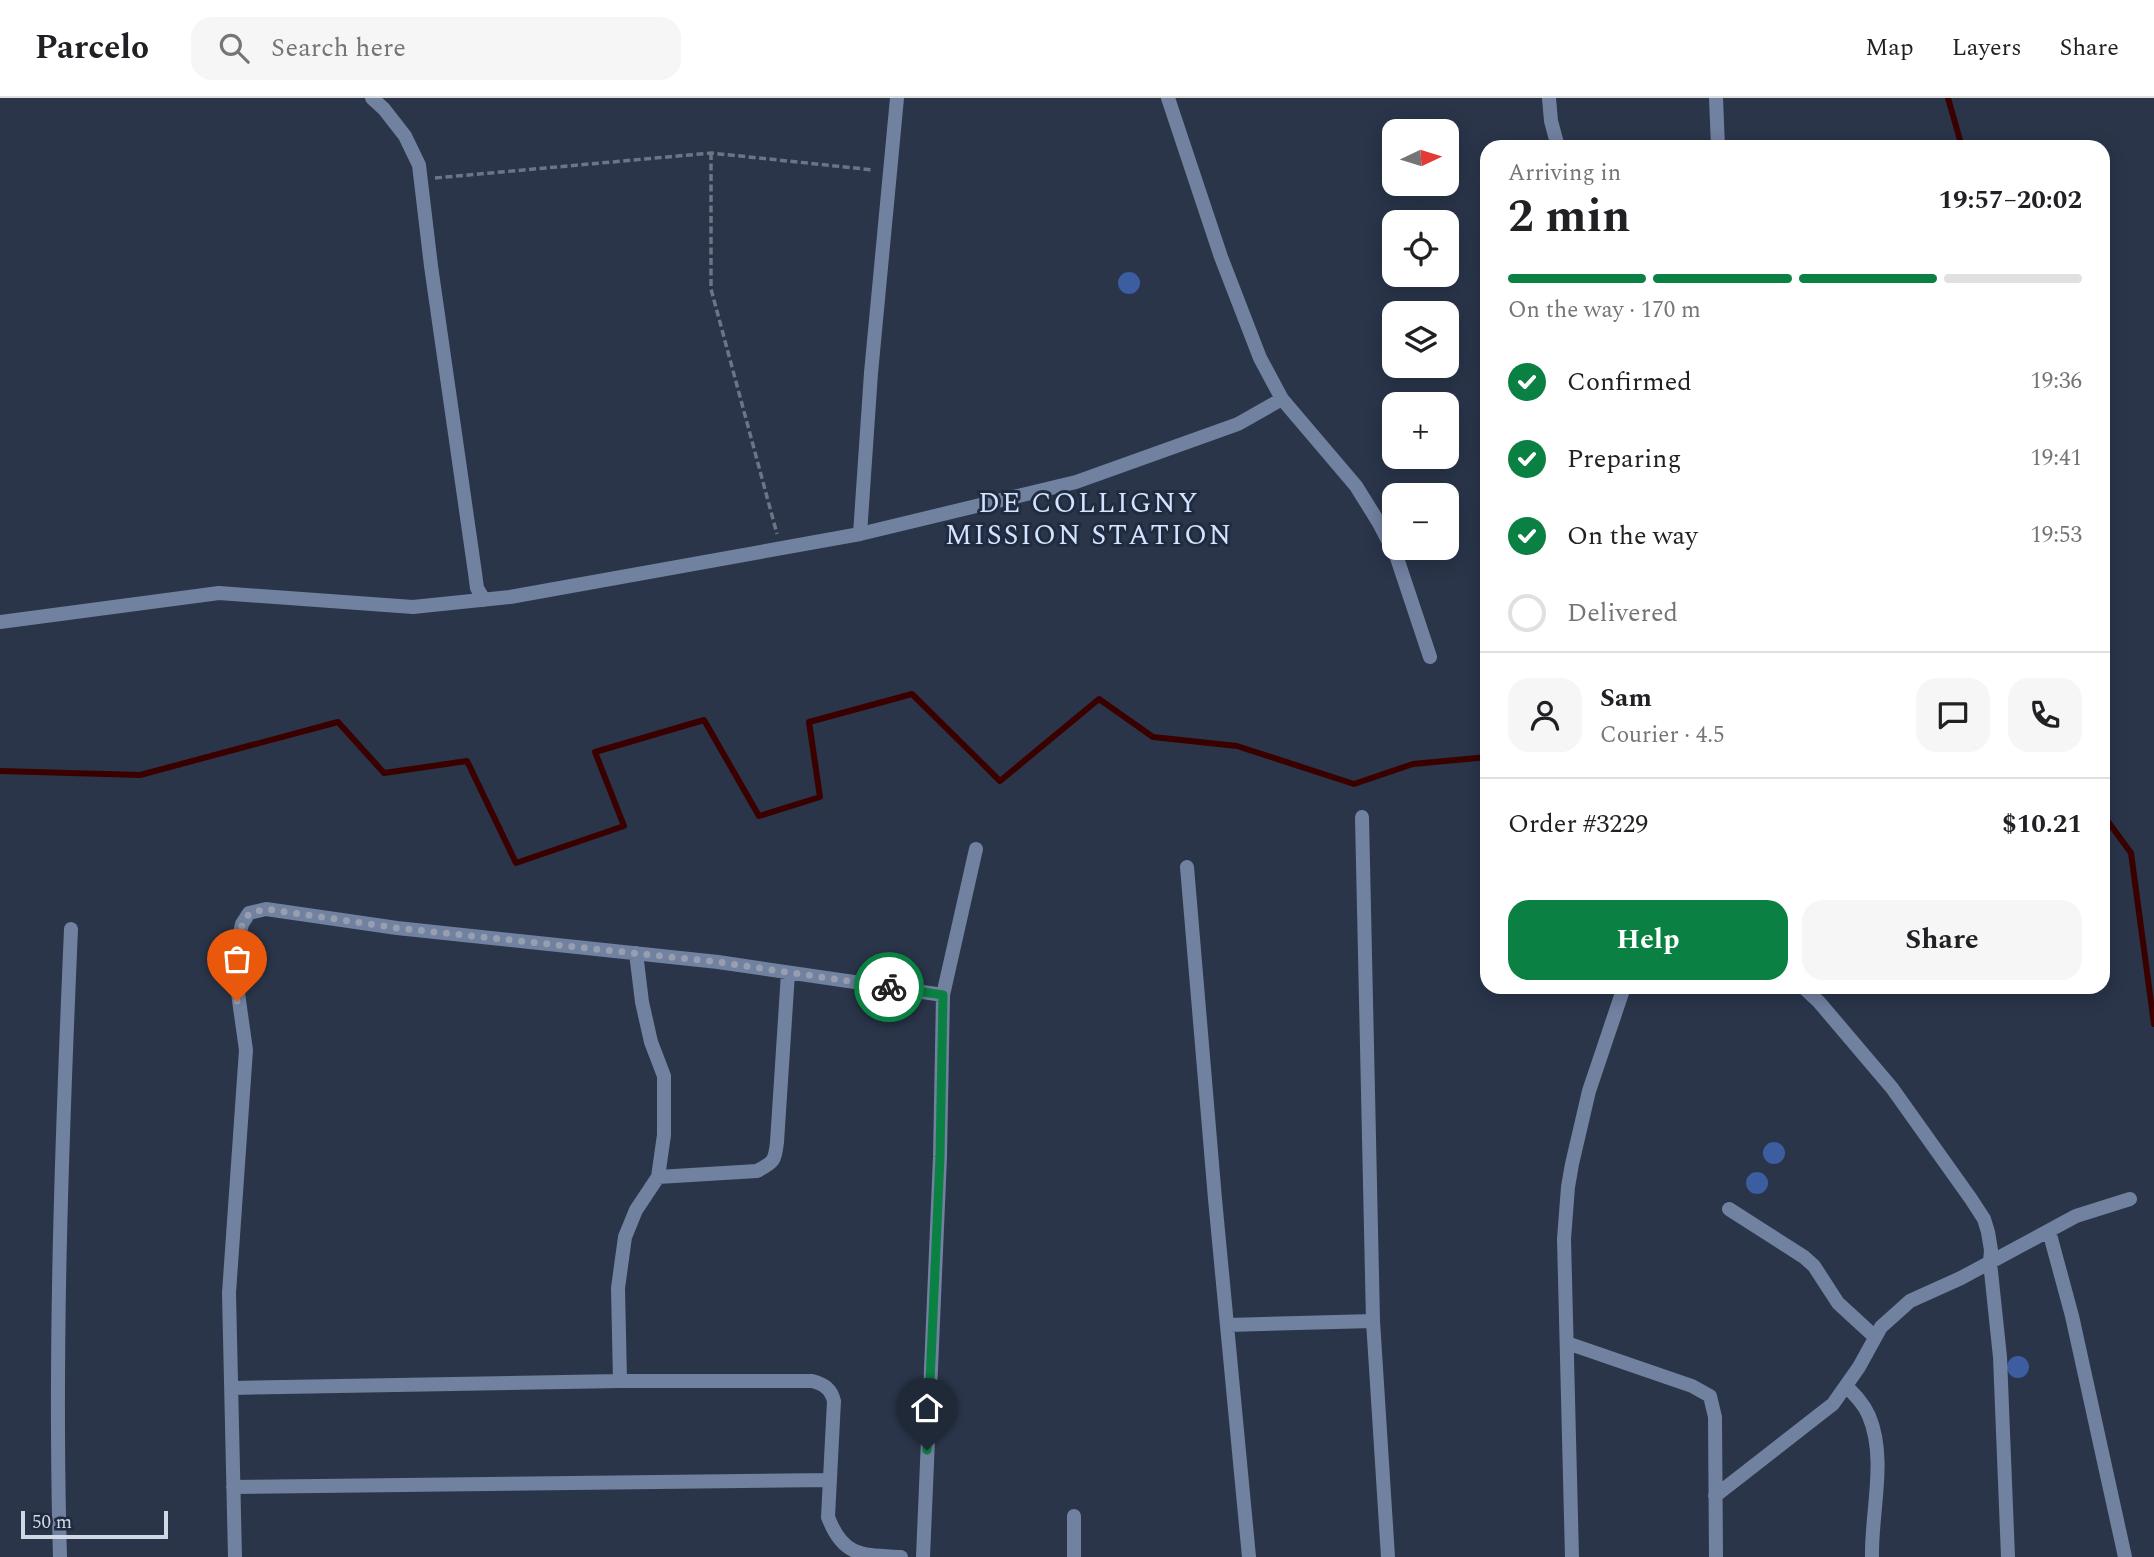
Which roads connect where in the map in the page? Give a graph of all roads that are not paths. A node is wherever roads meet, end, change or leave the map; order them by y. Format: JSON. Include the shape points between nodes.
{"nodes":[{"id":1,"x":372,"y":98,"type":"edge"},
{"id":2,"x":897,"y":98,"type":"edge"},
{"id":3,"x":1168,"y":98,"type":"edge"},
{"id":4,"x":1549,"y":98,"type":"edge"},
{"id":5,"x":1716,"y":98,"type":"edge"},
{"id":6,"x":1556,"y":140,"type":"edge"},
{"id":7,"x":1718,"y":140,"type":"edge"},
{"id":8,"x":1282,"y":399,"type":"junction"},
{"id":9,"x":860,"y":534,"type":"junction"},
{"id":10,"x":484,"y":600,"type":"junction"},
{"id":11,"x":0,"y":622,"type":"edge"},
{"id":12,"x":1430,"y":657,"type":"dead end"},
{"id":13,"x":1362,"y":817,"type":"dead end"},
{"id":14,"x":976,"y":849,"type":"dead end"},
{"id":15,"x":1187,"y":867,"type":"dead end"},
{"id":16,"x":71,"y":929,"type":"dead end"},
{"id":17,"x":636,"y":953,"type":"junction"},
{"id":18,"x":788,"y":973,"type":"junction"},
{"id":19,"x":1622,"y":994,"type":"edge"},
{"id":20,"x":1810,"y":994,"type":"edge"},
{"id":21,"x":943,"y":995,"type":"junction"},
{"id":22,"x":658,"y":1177,"type":"junction"},
{"id":23,"x":2130,"y":1199,"type":"dead end"},
{"id":24,"x":1729,"y":1209,"type":"dead end"},
{"id":25,"x":2049,"y":1231,"type":"junction"},
{"id":26,"x":1990,"y":1262,"type":"junction"},
{"id":27,"x":1373,"y":1321,"type":"junction"},
{"id":28,"x":1228,"y":1325,"type":"junction"},
{"id":29,"x":1875,"y":1337,"type":"junction"},
{"id":30,"x":1567,"y":1343,"type":"junction"},
{"id":31,"x":620,"y":1381,"type":"junction"},
{"id":32,"x":1846,"y":1386,"type":"junction"},
{"id":33,"x":232,"y":1388,"type":"junction"},
{"id":34,"x":830,"y":1480,"type":"junction"},
{"id":35,"x":233,"y":1487,"type":"junction"},
{"id":36,"x":1715,"y":1496,"type":"junction"},
{"id":37,"x":1074,"y":1516,"type":"dead end"},
{"id":38,"x":60,"y":1557,"type":"edge"},
{"id":39,"x":235,"y":1557,"type":"edge"},
{"id":40,"x":901,"y":1557,"type":"edge"},
{"id":41,"x":923,"y":1557,"type":"edge"},
{"id":42,"x":1074,"y":1557,"type":"edge"},
{"id":43,"x":1249,"y":1557,"type":"edge"},
{"id":44,"x":1388,"y":1557,"type":"edge"},
{"id":45,"x":1572,"y":1557,"type":"edge"},
{"id":46,"x":1716,"y":1557,"type":"edge"},
{"id":47,"x":1872,"y":1557,"type":"edge"},
{"id":48,"x":2008,"y":1557,"type":"edge"},
{"id":49,"x":2125,"y":1557,"type":"edge"}],
"edges":[{"from":1,"to":10,"type":"street","via":[[405,135],[419,165],[477,588]]},
{"from":2,"to":9,"type":"street"},
{"from":3,"to":8,"type":"street","via":[[1231,282],[1260,358]]},
{"from":4,"to":6,"type":"street"},
{"from":5,"to":7,"type":"street"},
{"from":8,"to":9,"type":"street","via":[[1238,424],[1076,482]]},
{"from":8,"to":12,"type":"street","via":[[1356,486],[1378,523],[1397,558]]},
{"from":9,"to":10,"type":"street"},
{"from":10,"to":11,"type":"street","via":[[413,607],[219,593]]},
{"from":13,"to":27,"type":"street"},
{"from":14,"to":21,"type":"street"},
{"from":15,"to":28,"type":"street"},
{"from":16,"to":38,"type":"street","via":[[64,1085]]},
{"from":17,"to":18,"type":"street"},
{"from":17,"to":22,"type":"street","via":[[642,1002],[666,1093]]},
{"from":17,"to":33,"type":"street","via":[[266,909],[246,916],[234,972],[246,1050],[229,1293]]},
{"from":18,"to":21,"type":"street"},
{"from":18,"to":22,"type":"street","via":[[772,1164],[757,1171]]},
{"from":19,"to":30,"type":"street","via":[[1590,1091],[1568,1187],[1564,1240]]},
{"from":20,"to":26,"type":"street","via":[[1892,1088],[1972,1199],[1988,1232]]},
{"from":21,"to":41,"type":"street"},
{"from":22,"to":31,"type":"street","via":[[625,1237],[618,1288]]},
{"from":23,"to":25,"type":"street","via":[[2076,1216]]},
{"from":24,"to":29,"type":"street","via":[[1804,1257],[1838,1303]]},
{"from":25,"to":26,"type":"street"},
{"from":25,"to":49,"type":"street"},
{"from":26,"to":29,"type":"street","via":[[1910,1301]]},
{"from":26,"to":48,"type":"street","via":[[2000,1357]]},
{"from":27,"to":28,"type":"street"},
{"from":27,"to":44,"type":"street"},
{"from":28,"to":43,"type":"street"},
{"from":29,"to":32,"type":"street"},
{"from":30,"to":36,"type":"street","via":[[1710,1396],[1715,1417]]},
{"from":30,"to":45,"type":"street"},
{"from":31,"to":33,"type":"street"},
{"from":31,"to":34,"type":"street","via":[[822,1384],[834,1401]]},
{"from":32,"to":36,"type":"street","via":[[1820,1416]]},
{"from":32,"to":47,"type":"street","via":[[1869,1416],[1877,1452]]},
{"from":33,"to":35,"type":"street"},
{"from":34,"to":35,"type":"street"},
{"from":34,"to":40,"type":"street","via":[[828,1517],[843,1547],[859,1554]]},
{"from":35,"to":39,"type":"street"},
{"from":36,"to":46,"type":"street"},
{"from":37,"to":42,"type":"street"}]}
